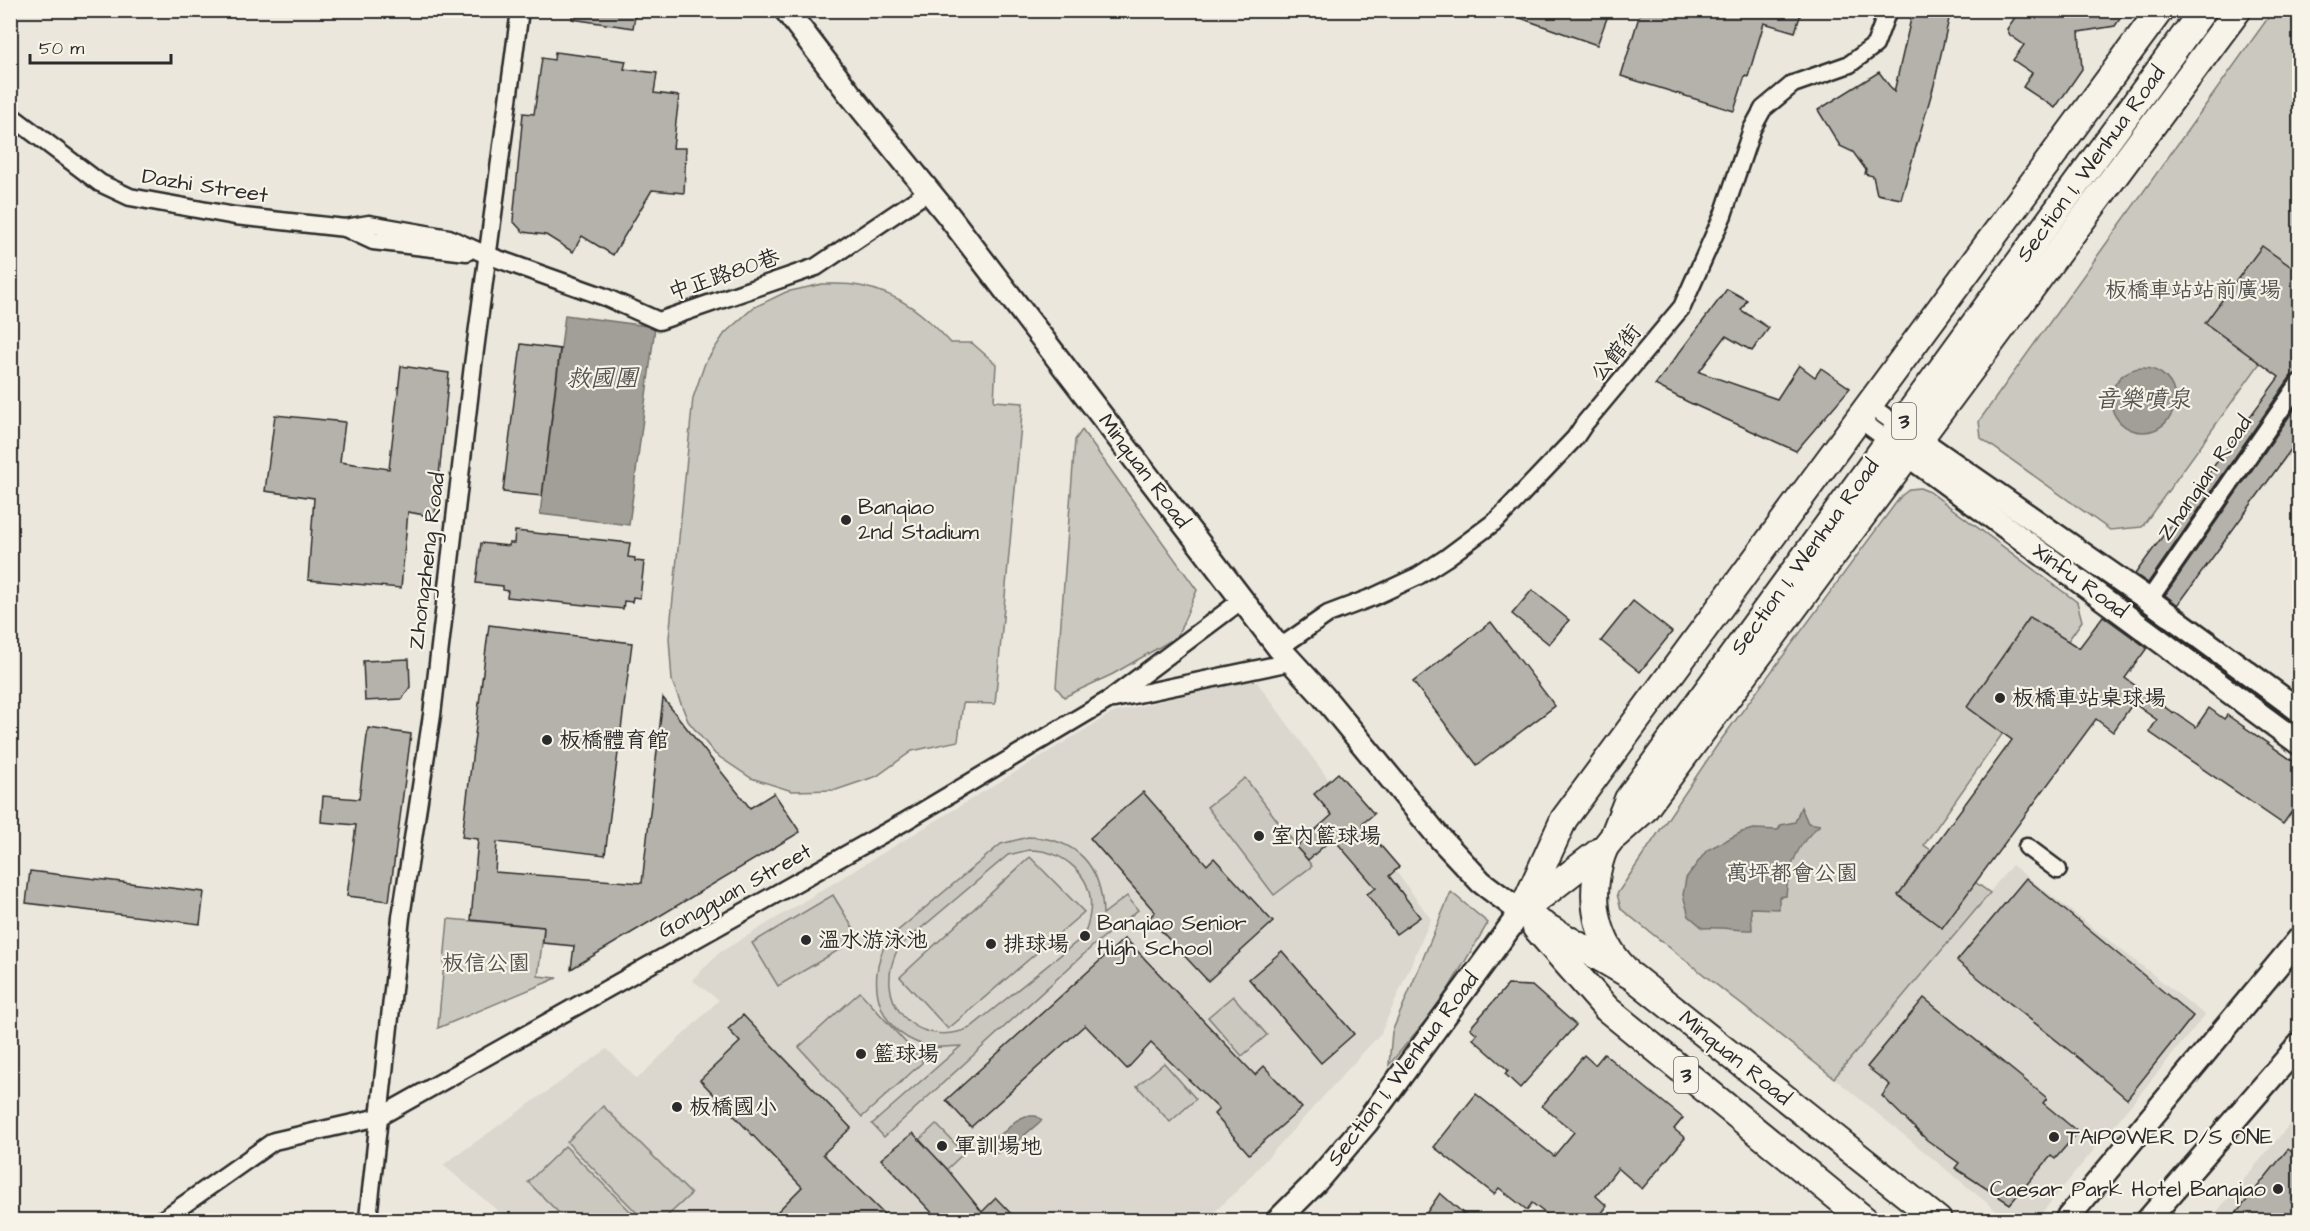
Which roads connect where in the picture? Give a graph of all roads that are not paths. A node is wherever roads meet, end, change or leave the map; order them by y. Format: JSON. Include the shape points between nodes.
{"nodes":[{"id":1,"x":520,"y":10,"type":"edge"},
{"id":2,"x":786,"y":10,"type":"edge"},
{"id":3,"x":1888,"y":10,"type":"edge"},
{"id":4,"x":2160,"y":10,"type":"edge"},
{"id":5,"x":2203,"y":10,"type":"edge"},
{"id":6,"x":2238,"y":10,"type":"edge"},
{"id":7,"x":10,"y":116,"type":"edge"},
{"id":8,"x":929,"y":191,"type":"junction"},
{"id":9,"x":488,"y":255,"type":"junction"},
{"id":10,"x":2300,"y":382,"type":"edge"},
{"id":11,"x":1864,"y":412,"type":"junction"},
{"id":12,"x":1904,"y":441,"type":"junction"},
{"id":13,"x":1242,"y":600,"type":"junction"},
{"id":14,"x":2148,"y":600,"type":"junction"},
{"id":15,"x":1285,"y":655,"type":"junction"},
{"id":16,"x":1110,"y":699,"type":"junction"},
{"id":17,"x":2300,"y":711,"type":"edge"},
{"id":18,"x":2300,"y":744,"type":"edge"},
{"id":19,"x":1609,"y":842,"type":"junction"},
{"id":20,"x":2028,"y":847,"type":"dead end"},
{"id":21,"x":2058,"y":870,"type":"dead end"},
{"id":22,"x":1521,"y":912,"type":"junction"},
{"id":23,"x":2300,"y":938,"type":"edge"},
{"id":24,"x":1633,"y":977,"type":"junction"},
{"id":25,"x":2300,"y":1044,"type":"edge"},
{"id":26,"x":379,"y":1117,"type":"junction"},
{"id":27,"x":1282,"y":1219,"type":"edge"},
{"id":28,"x":368,"y":1220,"type":"edge"},
{"id":29,"x":162,"y":1221,"type":"edge"},
{"id":30,"x":1865,"y":1221,"type":"edge"},
{"id":31,"x":1938,"y":1221,"type":"edge"},
{"id":32,"x":2066,"y":1221,"type":"edge"},
{"id":33,"x":2148,"y":1221,"type":"edge"}],
"edges":[{"from":1,"to":9,"type":"street","name":"Zhongzheng Road"},
{"from":2,"to":8,"type":"main road","name":"Minquan Road"},
{"from":3,"to":15,"type":"street","name":"公館街","via":[[1875,45],[1850,64],[1792,84],[1763,109],[1682,308],[1575,438],[1497,520],[1418,576],[1328,614]]},
{"from":4,"to":11,"type":"main road","name":"Section 1, Wenhua Road","number":"3"},
{"from":5,"to":12,"type":"main road","name":"Section 1, Wenhua Road","number":"3"},
{"from":6,"to":12,"type":"main road","number":"3"},
{"from":7,"to":9,"type":"street","name":"Dazhi Street","via":[[100,183],[130,198],[235,216],[345,228],[373,241]]},
{"from":8,"to":9,"type":"street","name":"中正路80巷","via":[[816,267],[659,321]]},
{"from":8,"to":13,"type":"main road","name":"Minquan Road"},
{"from":9,"to":26,"type":"street","name":"Zhongzheng Road","via":[[432,715],[401,917]]},
{"from":10,"to":14,"type":"street","name":"Zhanqian Road"},
{"from":11,"to":12,"type":"street","name":"Xinfu Road"},
{"from":11,"to":22,"type":"main road","name":"Section 1, Wenhua Road","number":"3","via":[[1564,819]]},
{"from":12,"to":14,"type":"main road","name":"Xinfu Road"},
{"from":12,"to":18,"type":"main road","name":"Xinfu Road"},
{"from":12,"to":19,"type":"main road","number":"3","via":[[1644,810]]},
{"from":13,"to":15,"type":"main road","name":"Minquan Road"},
{"from":13,"to":16,"type":"street"},
{"from":14,"to":17,"type":"main road","name":"Xinfu Road"},
{"from":15,"to":16,"type":"street"},
{"from":15,"to":22,"type":"main road","name":"Minquan Road","via":[[1438,836],[1481,882]]},
{"from":16,"to":26,"type":"street","name":"Gongguan Street","via":[[904,822]]},
{"from":19,"to":22,"type":"main road","name":"Section 1, Wenhua Road","number":"3"},
{"from":19,"to":24,"type":"main road","via":[[1600,859],[1595,886],[1597,917],[1610,950]]},
{"from":20,"to":21,"type":"street"},
{"from":22,"to":24,"type":"main road","name":"Minquan Road","number":"3"},
{"from":22,"to":27,"type":"main road","name":"Section 1, Wenhua Road","via":[[1367,1122]]},
{"from":22,"to":30,"type":"main road","name":"Minquan Road","number":"3","via":[[1607,1009]]},
{"from":23,"to":32,"type":"main road"},
{"from":24,"to":31,"type":"main road","name":"Minquan Road","number":"3"},
{"from":25,"to":33,"type":"main road"},
{"from":26,"to":28,"type":"street","name":"Zhongzheng Road"},
{"from":26,"to":29,"type":"street","name":"Gongguan Street","via":[[274,1141]]}]}
